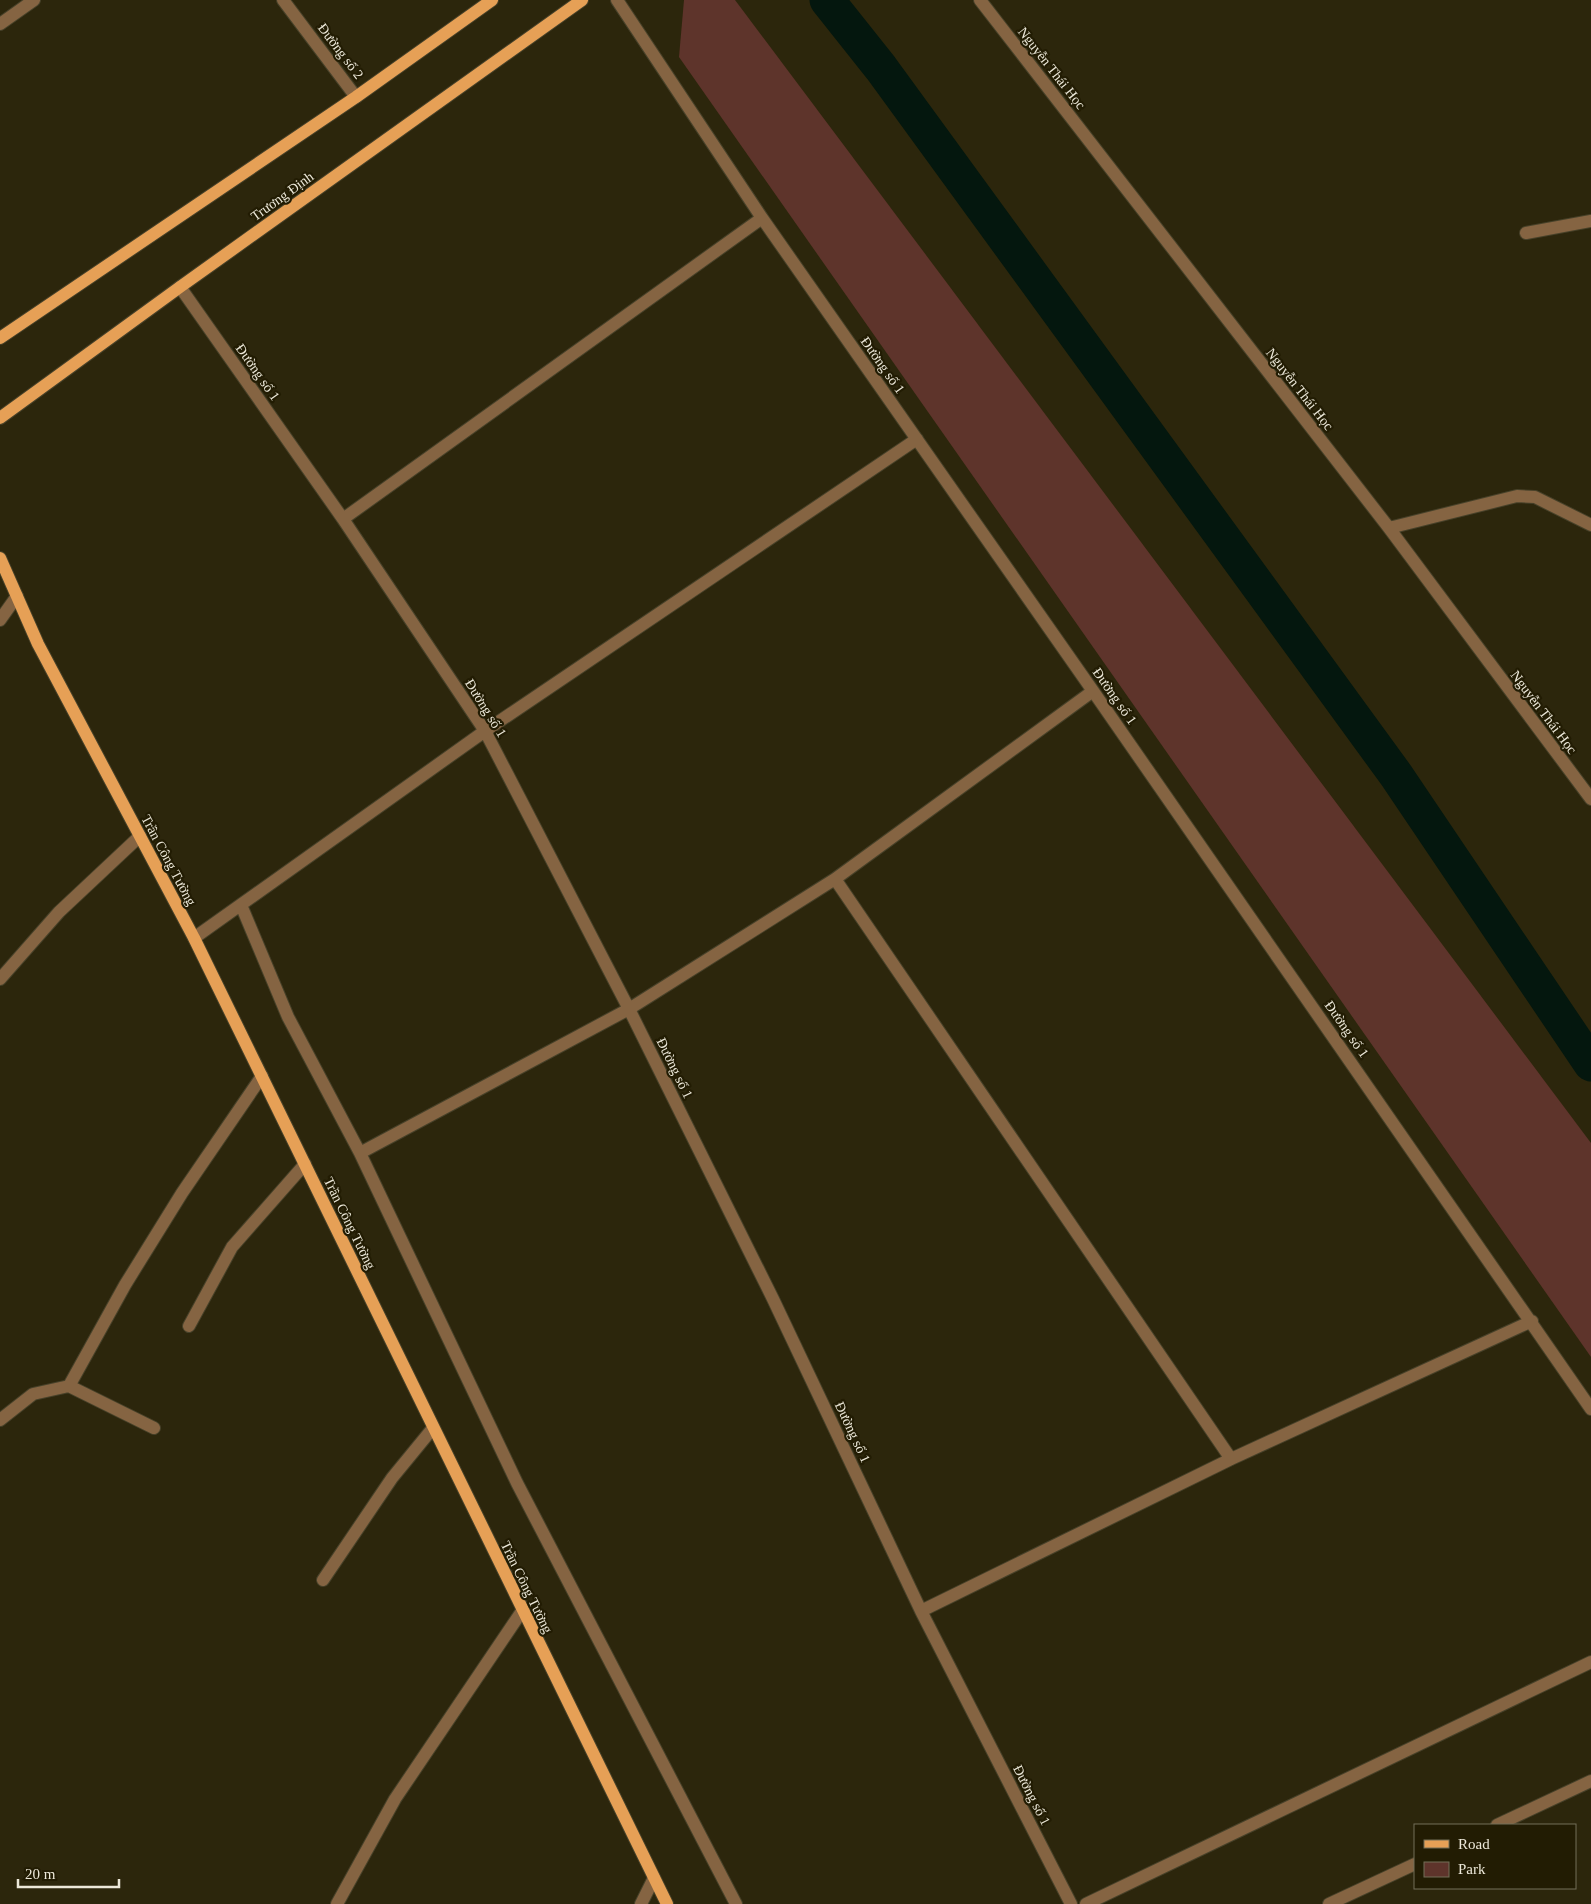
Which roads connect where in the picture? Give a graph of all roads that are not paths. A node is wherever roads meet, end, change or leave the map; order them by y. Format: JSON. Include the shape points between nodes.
{"nodes":[{"id":1,"x":34,"y":0,"type":"edge"},
{"id":2,"x":283,"y":0,"type":"edge"},
{"id":3,"x":492,"y":0,"type":"edge"},
{"id":4,"x":582,"y":0,"type":"edge"},
{"id":5,"x":617,"y":0,"type":"edge"},
{"id":6,"x":980,"y":0,"type":"edge"},
{"id":7,"x":0,"y":24,"type":"edge"},
{"id":8,"x":356,"y":97,"type":"junction"},
{"id":9,"x":762,"y":218,"type":"junction"},
{"id":10,"x":1591,"y":222,"type":"edge"},
{"id":11,"x":1526,"y":233,"type":"dead end"},
{"id":12,"x":180,"y":287,"type":"junction"},
{"id":13,"x":0,"y":338,"type":"edge"},
{"id":14,"x":0,"y":418,"type":"edge"},
{"id":15,"x":917,"y":439,"type":"junction"},
{"id":16,"x":343,"y":519,"type":"junction"},
{"id":17,"x":1591,"y":525,"type":"edge"},
{"id":18,"x":1390,"y":528,"type":"junction"},
{"id":19,"x":0,"y":558,"type":"edge"},
{"id":20,"x":17,"y":596,"type":"junction"},
{"id":21,"x":0,"y":620,"type":"edge"},
{"id":22,"x":1093,"y":691,"type":"junction"},
{"id":23,"x":485,"y":731,"type":"junction"},
{"id":24,"x":1591,"y":799,"type":"edge"},
{"id":25,"x":140,"y":836,"type":"junction"},
{"id":26,"x":835,"y":879,"type":"junction"},
{"id":27,"x":241,"y":905,"type":"junction"},
{"id":28,"x":194,"y":938,"type":"junction"},
{"id":29,"x":0,"y":979,"type":"edge"},
{"id":30,"x":629,"y":1009,"type":"junction"},
{"id":31,"x":262,"y":1076,"type":"junction"},
{"id":32,"x":360,"y":1153,"type":"junction"},
{"id":33,"x":305,"y":1164,"type":"junction"},
{"id":34,"x":1532,"y":1321,"type":"junction"},
{"id":35,"x":189,"y":1326,"type":"dead end"},
{"id":36,"x":69,"y":1386,"type":"junction"},
{"id":37,"x":1591,"y":1409,"type":"edge"},
{"id":38,"x":0,"y":1420,"type":"edge"},
{"id":39,"x":154,"y":1428,"type":"dead end"},
{"id":40,"x":433,"y":1428,"type":"junction"},
{"id":41,"x":1231,"y":1459,"type":"junction"},
{"id":42,"x":323,"y":1580,"type":"dead end"},
{"id":43,"x":522,"y":1611,"type":"junction"},
{"id":44,"x":920,"y":1611,"type":"junction"},
{"id":45,"x":1591,"y":1662,"type":"edge"},
{"id":46,"x":1591,"y":1781,"type":"edge"},
{"id":47,"x":1499,"y":1824,"type":"edge"},
{"id":48,"x":1414,"y":1864,"type":"edge"},
{"id":49,"x":654,"y":1878,"type":"junction"},
{"id":50,"x":337,"y":1904,"type":"edge"},
{"id":51,"x":641,"y":1904,"type":"edge"},
{"id":52,"x":667,"y":1904,"type":"edge"},
{"id":53,"x":736,"y":1904,"type":"edge"},
{"id":54,"x":1071,"y":1904,"type":"edge"},
{"id":55,"x":1086,"y":1904,"type":"edge"},
{"id":56,"x":1329,"y":1904,"type":"edge"}],
"edges":[{"from":1,"to":7,"type":"street"},
{"from":2,"to":8,"type":"street","name":"Đường số 2"},
{"from":3,"to":8,"type":"main road"},
{"from":4,"to":12,"type":"main road","name":"Trương Định"},
{"from":5,"to":9,"type":"street","name":"Đường số 1"},
{"from":6,"to":18,"type":"street","name":"Nguyễn Thái Học"},
{"from":8,"to":13,"type":"main road"},
{"from":9,"to":15,"type":"street","name":"Đường số 1"},
{"from":9,"to":16,"type":"street"},
{"from":10,"to":11,"type":"street"},
{"from":12,"to":14,"type":"main road","name":"Trương Định"},
{"from":12,"to":16,"type":"street","name":"Đường số 1"},
{"from":15,"to":22,"type":"street","name":"Đường số 1"},
{"from":15,"to":23,"type":"street"},
{"from":16,"to":23,"type":"street","name":"Đường số 1"},
{"from":17,"to":18,"type":"street","via":[[1535,497],[1517,496]]},
{"from":18,"to":24,"type":"street","name":"Nguyễn Thái Học"},
{"from":19,"to":20,"type":"main road","name":"Trần Công Tường"},
{"from":20,"to":21,"type":"street"},
{"from":20,"to":25,"type":"main road","name":"Trần Công Tường","via":[[38,644]]},
{"from":22,"to":26,"type":"street"},
{"from":22,"to":34,"type":"street","name":"Đường số 1"},
{"from":23,"to":27,"type":"street"},
{"from":23,"to":30,"type":"street","name":"Đường số 1"},
{"from":25,"to":28,"type":"main road","name":"Trần Công Tường"},
{"from":25,"to":29,"type":"street","via":[[59,912]]},
{"from":26,"to":30,"type":"street"},
{"from":26,"to":41,"type":"street"},
{"from":27,"to":28,"type":"street"},
{"from":27,"to":32,"type":"street","via":[[288,1017]]},
{"from":28,"to":31,"type":"main road","name":"Trần Công Tường"},
{"from":30,"to":32,"type":"street"},
{"from":30,"to":44,"type":"street","name":"Đường số 1","via":[[773,1299]]},
{"from":31,"to":33,"type":"main road","name":"Trần Công Tường"},
{"from":31,"to":36,"type":"street","via":[[125,1285]]},
{"from":32,"to":53,"type":"street","via":[[516,1483]]},
{"from":33,"to":35,"type":"street","via":[[232,1247]]},
{"from":33,"to":40,"type":"main road","name":"Trần Công Tường"},
{"from":34,"to":37,"type":"street","name":"Đường số 1"},
{"from":34,"to":41,"type":"street"},
{"from":36,"to":38,"type":"street","via":[[32,1394]]},
{"from":36,"to":39,"type":"street"},
{"from":40,"to":42,"type":"street","via":[[392,1478]]},
{"from":40,"to":43,"type":"main road","name":"Trần Công Tường"},
{"from":41,"to":44,"type":"street"},
{"from":43,"to":49,"type":"main road","name":"Trần Công Tường"},
{"from":43,"to":50,"type":"street","via":[[395,1799]]},
{"from":44,"to":54,"type":"street","name":"Đường số 1"},
{"from":45,"to":55,"type":"street"},
{"from":46,"to":47,"type":"street"},
{"from":48,"to":56,"type":"street"},
{"from":49,"to":51,"type":"street"},
{"from":49,"to":52,"type":"main road","name":"Trần Công Tường"}]}
